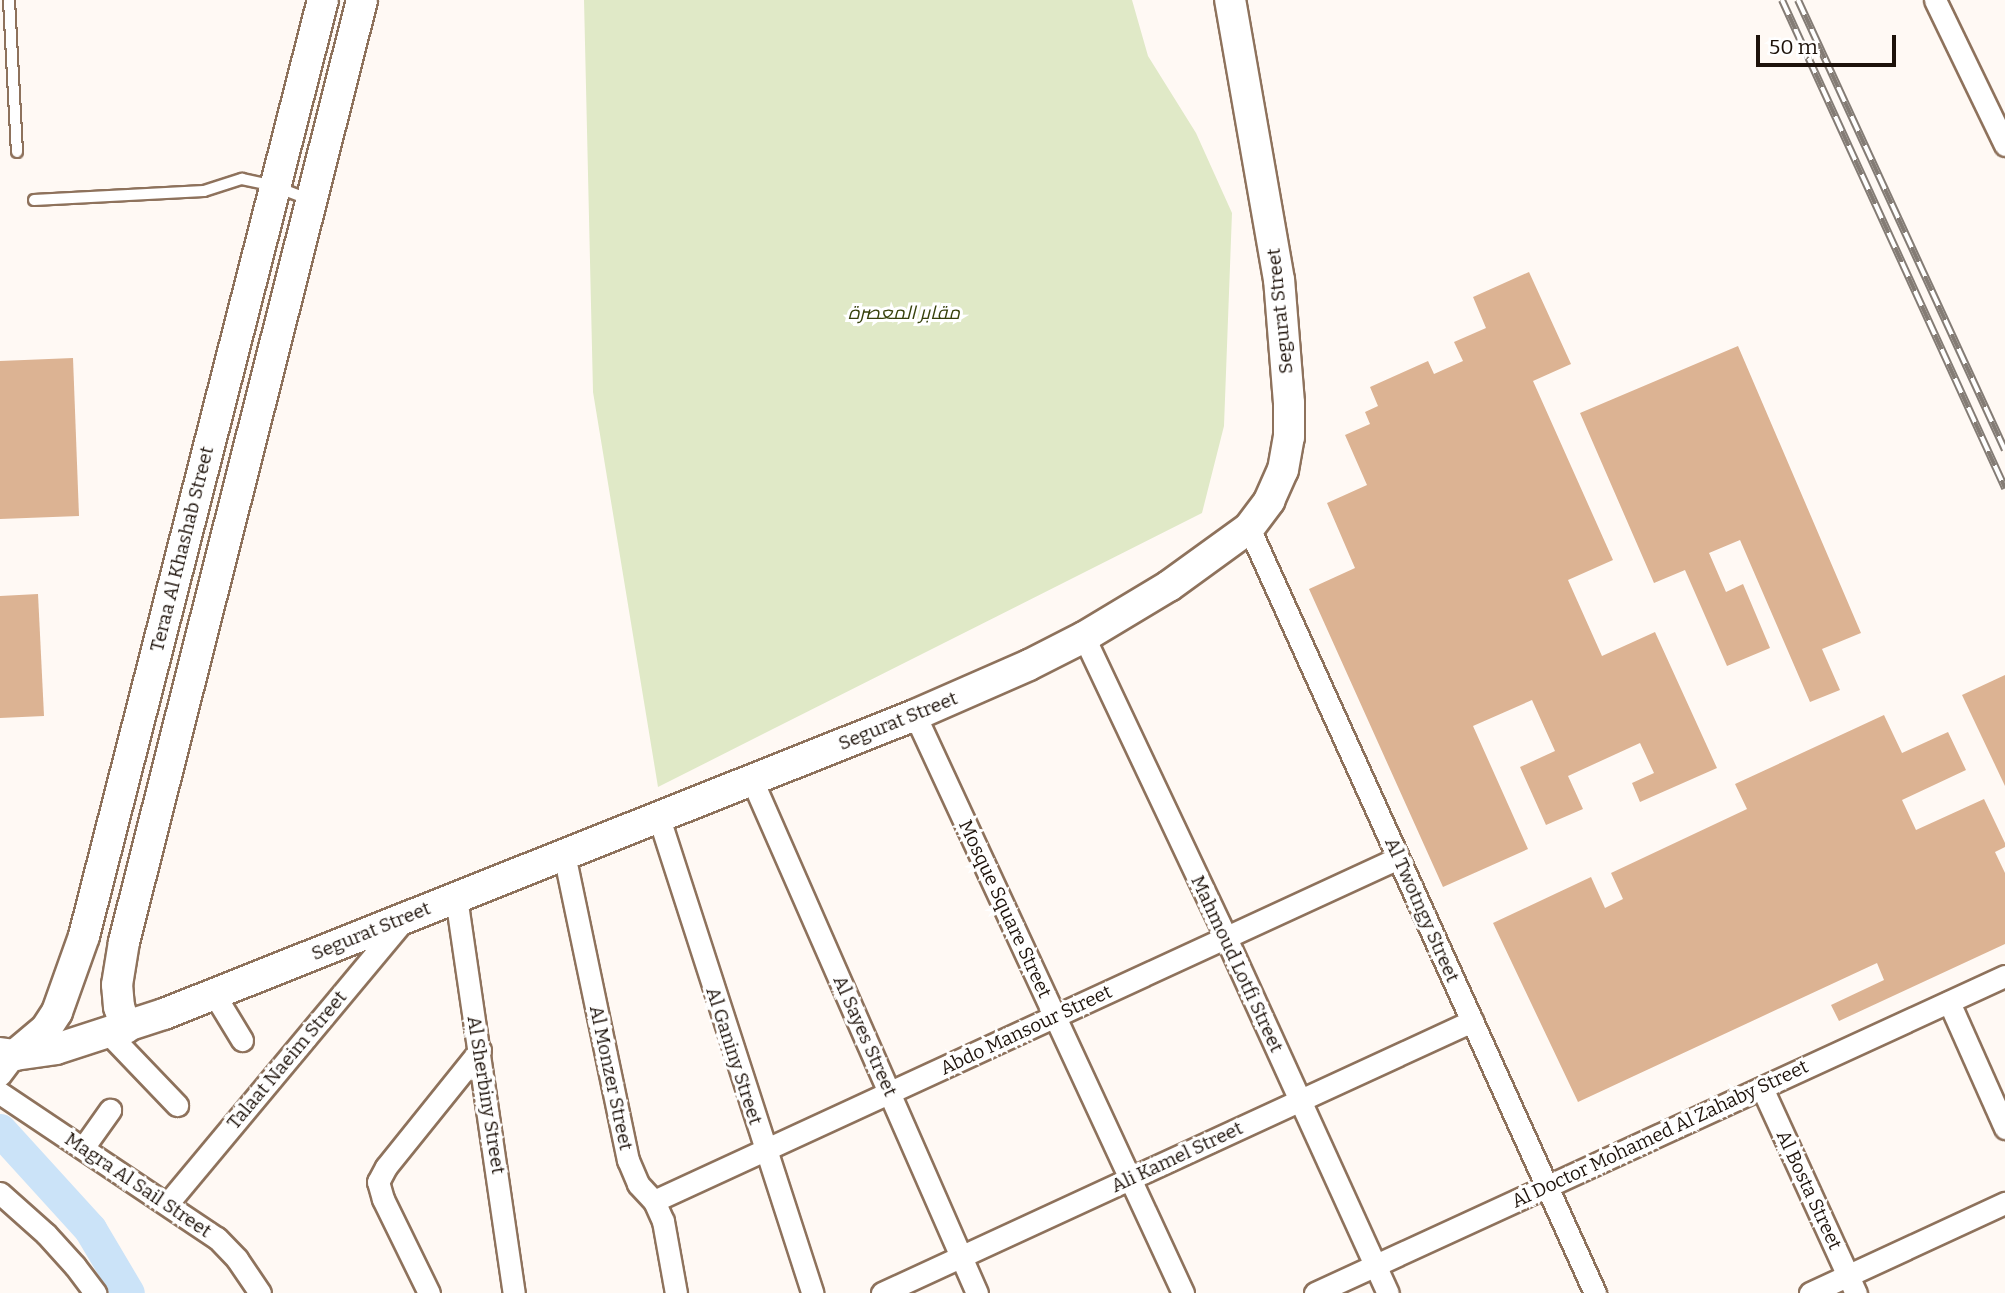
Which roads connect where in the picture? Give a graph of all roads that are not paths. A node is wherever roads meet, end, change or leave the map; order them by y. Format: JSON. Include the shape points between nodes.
{"nodes":[{"id":1,"x":9,"y":0,"type":"edge"},
{"id":2,"x":323,"y":0,"type":"edge"},
{"id":3,"x":362,"y":0,"type":"edge"},
{"id":4,"x":1230,"y":0,"type":"edge"},
{"id":5,"x":1935,"y":0,"type":"edge"},
{"id":6,"x":2005,"y":145,"type":"edge"},
{"id":7,"x":17,"y":152,"type":"dead end"},
{"id":8,"x":274,"y":186,"type":"junction"},
{"id":9,"x":34,"y":200,"type":"dead end"},
{"id":10,"x":310,"y":200,"type":"junction"},
{"id":11,"x":1249,"y":528,"type":"junction"},
{"id":12,"x":1084,"y":637,"type":"junction"},
{"id":13,"x":915,"y":715,"type":"junction"},
{"id":14,"x":752,"y":780,"type":"junction"},
{"id":15,"x":659,"y":818,"type":"junction"},
{"id":16,"x":564,"y":854,"type":"junction"},
{"id":17,"x":1398,"y":858,"type":"junction"},
{"id":18,"x":456,"y":897,"type":"junction"},
{"id":19,"x":407,"y":917,"type":"junction"},
{"id":20,"x":84,"y":936,"type":"junction"},
{"id":21,"x":1226,"y":938,"type":"junction"},
{"id":22,"x":124,"y":942,"type":"junction"},
{"id":23,"x":2005,"y":976,"type":"edge"},
{"id":24,"x":214,"y":994,"type":"junction"},
{"id":25,"x":1950,"y":1002,"type":"junction"},
{"id":26,"x":1055,"y":1017,"type":"junction"},
{"id":27,"x":1472,"y":1021,"type":"junction"},
{"id":28,"x":117,"y":1030,"type":"junction"},
{"id":29,"x":242,"y":1040,"type":"dead end"},
{"id":30,"x":480,"y":1049,"type":"junction"},
{"id":31,"x":5,"y":1061,"type":"edge"},
{"id":32,"x":1762,"y":1088,"type":"junction"},
{"id":33,"x":0,"y":1093,"type":"edge"},
{"id":34,"x":889,"y":1093,"type":"junction"},
{"id":35,"x":1300,"y":1100,"type":"junction"},
{"id":36,"x":177,"y":1105,"type":"dead end"},
{"id":37,"x":110,"y":1110,"type":"dead end"},
{"id":38,"x":2005,"y":1128,"type":"edge"},
{"id":39,"x":83,"y":1148,"type":"junction"},
{"id":40,"x":765,"y":1150,"type":"junction"},
{"id":41,"x":1130,"y":1178,"type":"junction"},
{"id":42,"x":1547,"y":1186,"type":"junction"},
{"id":43,"x":0,"y":1192,"type":"edge"},
{"id":44,"x":654,"y":1201,"type":"junction"},
{"id":45,"x":168,"y":1203,"type":"junction"},
{"id":46,"x":2005,"y":1203,"type":"edge"},
{"id":47,"x":961,"y":1256,"type":"junction"},
{"id":48,"x":1375,"y":1265,"type":"junction"},
{"id":49,"x":1852,"y":1284,"type":"edge"},
{"id":50,"x":95,"y":1293,"type":"edge"},
{"id":51,"x":260,"y":1293,"type":"edge"},
{"id":52,"x":429,"y":1293,"type":"edge"},
{"id":53,"x":514,"y":1293,"type":"edge"},
{"id":54,"x":676,"y":1293,"type":"edge"},
{"id":55,"x":812,"y":1293,"type":"edge"},
{"id":56,"x":882,"y":1293,"type":"edge"},
{"id":57,"x":977,"y":1293,"type":"edge"},
{"id":58,"x":1183,"y":1293,"type":"edge"},
{"id":59,"x":1315,"y":1293,"type":"edge"},
{"id":60,"x":1388,"y":1293,"type":"edge"},
{"id":61,"x":1595,"y":1293,"type":"edge"},
{"id":62,"x":1810,"y":1293,"type":"edge"}],
"edges":[{"from":1,"to":7,"type":"lane"},
{"from":2,"to":8,"type":"street","name":"Teraa Al Khashab Street"},
{"from":3,"to":10,"type":"street","name":"Teraa Al Khashab Street"},
{"from":4,"to":11,"type":"street","name":"Segurat Street","via":[[1279,280],[1289,403],[1283,470],[1269,501]]},
{"from":5,"to":6,"type":"street"},
{"from":8,"to":9,"type":"lane","via":[[243,179],[204,191]]},
{"from":8,"to":10,"type":"lane"},
{"from":8,"to":20,"type":"street","name":"Teraa Al Khashab Street"},
{"from":10,"to":22,"type":"street","name":"Teraa Al Khashab Street"},
{"from":11,"to":12,"type":"street","name":"Segurat Street","via":[[1169,586]]},
{"from":11,"to":17,"type":"street","name":"Al Twotngy Street"},
{"from":12,"to":13,"type":"street","name":"Segurat Street"},
{"from":12,"to":21,"type":"street","name":"Mahmoud Lotfi Street"},
{"from":13,"to":14,"type":"street","name":"Segurat Street"},
{"from":13,"to":26,"type":"street","name":"Mosque Square Street"},
{"from":14,"to":15,"type":"street","name":"Segurat Street"},
{"from":14,"to":34,"type":"street","name":"Al Sayes Street"},
{"from":15,"to":16,"type":"street","name":"Segurat Street"},
{"from":15,"to":40,"type":"street","name":"Al Ganiny Street"},
{"from":16,"to":18,"type":"street","name":"Segurat Street"},
{"from":16,"to":44,"type":"street","name":"Al Monzer Street","via":[[628,1160],[638,1184]]},
{"from":17,"to":21,"type":"street","name":"Abdo Mansour Street"},
{"from":17,"to":27,"type":"street","name":"Al Twotngy Street"},
{"from":18,"to":19,"type":"street","name":"Segurat Street"},
{"from":18,"to":30,"type":"street","name":"Al Sherbiny Street"},
{"from":19,"to":24,"type":"street","name":"Segurat Street"},
{"from":19,"to":45,"type":"street","name":"Talaat Naeim Street"},
{"from":20,"to":22,"type":"street"},
{"from":20,"to":31,"type":"street","name":"Teraa Al Khashab Street","via":[[57,1012],[39,1036]]},
{"from":21,"to":26,"type":"street","name":"Abdo Mansour Street"},
{"from":21,"to":35,"type":"street","name":"Mahmoud Lotfi Street"},
{"from":22,"to":28,"type":"street","name":"Teraa Al Khashab Street","via":[[117,985]]},
{"from":23,"to":25,"type":"street","name":"Al Doctor Mohamed Al Zahaby Street"},
{"from":24,"to":28,"type":"street","name":"Segurat Street"},
{"from":24,"to":29,"type":"street"},
{"from":25,"to":32,"type":"street","name":"Al Doctor Mohamed Al Zahaby Street"},
{"from":25,"to":38,"type":"street"},
{"from":26,"to":34,"type":"street","name":"Abdo Mansour Street"},
{"from":26,"to":41,"type":"street","name":"Mosque Square Street"},
{"from":27,"to":35,"type":"street","name":"Ali Kamel Street"},
{"from":27,"to":42,"type":"street","name":"Al Twotngy Street"},
{"from":28,"to":31,"type":"street","name":"Segurat Street"},
{"from":28,"to":36,"type":"street"},
{"from":30,"to":52,"type":"street","via":[[378,1182]]},
{"from":30,"to":53,"type":"street","name":"Al Sherbiny Street"},
{"from":32,"to":42,"type":"street","name":"Al Doctor Mohamed Al Zahaby Street"},
{"from":32,"to":49,"type":"street","name":"Al Bosta Street"},
{"from":33,"to":39,"type":"street","name":"Magra Al Sail Street"},
{"from":34,"to":40,"type":"street","name":"Abdo Mansour Street"},
{"from":34,"to":47,"type":"street","name":"Al Sayes Street"},
{"from":35,"to":41,"type":"street","name":"Ali Kamel Street"},
{"from":35,"to":48,"type":"street","name":"Mahmoud Lotfi Street"},
{"from":37,"to":39,"type":"street"},
{"from":39,"to":45,"type":"street","name":"Magra Al Sail Street"},
{"from":40,"to":44,"type":"street","name":"Abdo Mansour Street"},
{"from":40,"to":55,"type":"street","name":"Al Ganiny Street"},
{"from":41,"to":47,"type":"street","name":"Ali Kamel Street"},
{"from":41,"to":58,"type":"street","name":"Mosque Square Street"},
{"from":42,"to":48,"type":"street","name":"Al Doctor Mohamed Al Zahaby Street"},
{"from":42,"to":61,"type":"street","name":"Al Twotngy Street"},
{"from":43,"to":50,"type":"street","via":[[53,1242]]},
{"from":44,"to":54,"type":"street","name":"Al Monzer Street","via":[[663,1221]]},
{"from":45,"to":51,"type":"street","name":"Magra Al Sail Street","via":[[216,1238]]},
{"from":46,"to":49,"type":"street"},
{"from":47,"to":56,"type":"street","name":"Ali Kamel Street"},
{"from":47,"to":57,"type":"street","name":"Al Sayes Street"},
{"from":48,"to":59,"type":"street","name":"Al Doctor Mohamed Al Zahaby Street"},
{"from":48,"to":60,"type":"street","name":"Mahmoud Lotfi Street"},
{"from":49,"to":62,"type":"street"}]}
